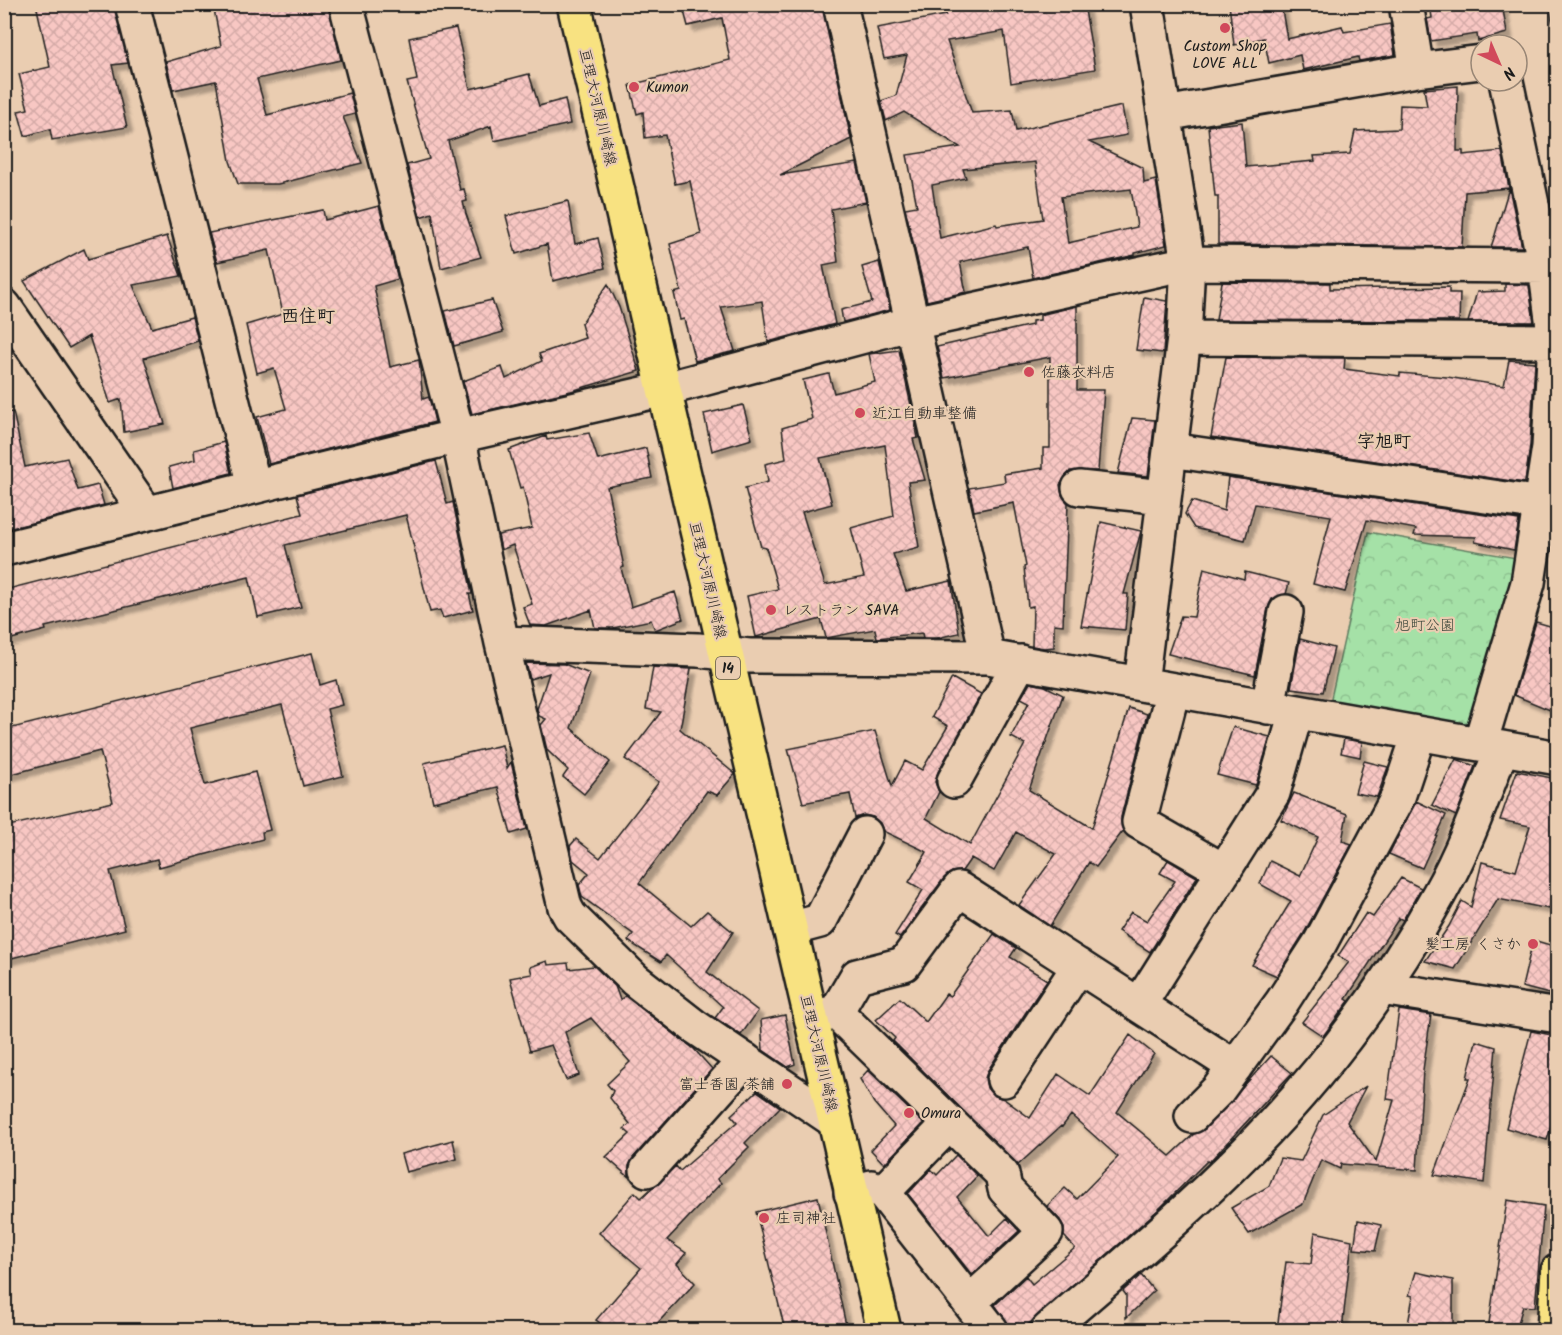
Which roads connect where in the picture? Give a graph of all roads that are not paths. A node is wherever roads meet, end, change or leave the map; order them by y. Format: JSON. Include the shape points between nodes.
{"nodes":[{"id":1,"x":132,"y":4,"type":"edge"},
{"id":2,"x":346,"y":4,"type":"edge"},
{"id":3,"x":574,"y":4,"type":"edge"},
{"id":4,"x":840,"y":4,"type":"edge"},
{"id":5,"x":1147,"y":4,"type":"edge"},
{"id":6,"x":1406,"y":4,"type":"edge"},
{"id":7,"x":1469,"y":64,"type":"edge"},
{"id":8,"x":1417,"y":70,"type":"junction"},
{"id":9,"x":1509,"y":93,"type":"edge"},
{"id":10,"x":1165,"y":114,"type":"junction"},
{"id":11,"x":1188,"y":263,"type":"junction"},
{"id":12,"x":1545,"y":266,"type":"junction"},
{"id":13,"x":4,"y":306,"type":"edge"},
{"id":14,"x":913,"y":323,"type":"junction"},
{"id":15,"x":1184,"y":338,"type":"junction"},
{"id":16,"x":1555,"y":341,"type":"junction"},
{"id":17,"x":665,"y":389,"type":"junction"},
{"id":18,"x":458,"y":436,"type":"junction"},
{"id":19,"x":1170,"y":450,"type":"junction"},
{"id":20,"x":254,"y":486,"type":"junction"},
{"id":21,"x":1079,"y":488,"type":"dead end"},
{"id":22,"x":1164,"y":497,"type":"junction"},
{"id":23,"x":1541,"y":504,"type":"junction"},
{"id":24,"x":146,"y":512,"type":"junction"},
{"id":25,"x":4,"y":549,"type":"edge"},
{"id":26,"x":1286,"y":612,"type":"dead end"},
{"id":27,"x":502,"y":643,"type":"junction"},
{"id":28,"x":725,"y":653,"type":"junction"},
{"id":29,"x":1004,"y":659,"type":"junction"},
{"id":30,"x":1141,"y":684,"type":"junction"},
{"id":31,"x":1173,"y":690,"type":"junction"},
{"id":32,"x":1282,"y":710,"type":"junction"},
{"id":33,"x":1419,"y":734,"type":"junction"},
{"id":34,"x":1491,"y":746,"type":"junction"},
{"id":35,"x":1557,"y":758,"type":"edge"},
{"id":36,"x":954,"y":781,"type":"dead end"},
{"id":37,"x":865,"y":834,"type":"dead end"},
{"id":38,"x":1224,"y":871,"type":"junction"},
{"id":39,"x":789,"y":928,"type":"junction"},
{"id":40,"x":1079,"y":966,"type":"junction"},
{"id":41,"x":1381,"y":988,"type":"junction"},
{"id":42,"x":1139,"y":1005,"type":"junction"},
{"id":43,"x":823,"y":1015,"type":"junction"},
{"id":44,"x":1557,"y":1016,"type":"edge"},
{"id":45,"x":745,"y":1060,"type":"junction"},
{"id":46,"x":1235,"y":1067,"type":"junction"},
{"id":47,"x":1004,"y":1080,"type":"dead end"},
{"id":48,"x":1192,"y":1116,"type":"dead end"},
{"id":49,"x":835,"y":1121,"type":"junction"},
{"id":50,"x":949,"y":1124,"type":"junction"},
{"id":51,"x":647,"y":1170,"type":"dead end"},
{"id":52,"x":883,"y":1192,"type":"junction"},
{"id":53,"x":851,"y":1193,"type":"junction"},
{"id":54,"x":1557,"y":1270,"type":"edge"},
{"id":55,"x":970,"y":1302,"type":"junction"},
{"id":56,"x":884,"y":1330,"type":"edge"},
{"id":57,"x":991,"y":1330,"type":"edge"},
{"id":58,"x":1048,"y":1330,"type":"edge"},
{"id":59,"x":1554,"y":1330,"type":"edge"}],
"edges":[{"from":1,"to":20,"type":"street"},
{"from":2,"to":18,"type":"street"},
{"from":3,"to":17,"type":"main road","name":"亘理大河原川崎線","number":"14"},
{"from":4,"to":14,"type":"street"},
{"from":5,"to":10,"type":"street"},
{"from":6,"to":8,"type":"street"},
{"from":7,"to":8,"type":"street"},
{"from":8,"to":10,"type":"street"},
{"from":9,"to":12,"type":"street"},
{"from":10,"to":11,"type":"street"},
{"from":11,"to":12,"type":"street"},
{"from":11,"to":14,"type":"street"},
{"from":11,"to":15,"type":"street"},
{"from":12,"to":16,"type":"street"},
{"from":13,"to":24,"type":"street"},
{"from":14,"to":17,"type":"street"},
{"from":14,"to":29,"type":"street"},
{"from":15,"to":16,"type":"street"},
{"from":15,"to":19,"type":"street"},
{"from":16,"to":23,"type":"street","via":[[1549,447]]},
{"from":17,"to":18,"type":"street"},
{"from":17,"to":28,"type":"main road","name":"亘理大河原川崎線","number":"14"},
{"from":18,"to":20,"type":"street"},
{"from":18,"to":27,"type":"street"},
{"from":19,"to":22,"type":"street"},
{"from":19,"to":23,"type":"street"},
{"from":20,"to":24,"type":"street"},
{"from":21,"to":22,"type":"street"},
{"from":22,"to":30,"type":"street"},
{"from":23,"to":34,"type":"street","via":[[1528,583]]},
{"from":24,"to":25,"type":"street"},
{"from":26,"to":32,"type":"street"},
{"from":27,"to":28,"type":"street"},
{"from":27,"to":45,"type":"street","via":[[570,916],[635,980]]},
{"from":28,"to":29,"type":"street"},
{"from":28,"to":39,"type":"main road","name":"亘理大河原川崎線","number":"14"},
{"from":29,"to":30,"type":"street"},
{"from":29,"to":36,"type":"street"},
{"from":30,"to":31,"type":"street"},
{"from":31,"to":32,"type":"street"},
{"from":31,"to":38,"type":"street","via":[[1138,822]]},
{"from":32,"to":33,"type":"street"},
{"from":32,"to":38,"type":"street","via":[[1274,793]]},
{"from":33,"to":34,"type":"street"},
{"from":33,"to":46,"type":"street","via":[[1398,797],[1365,863],[1320,943]]},
{"from":34,"to":35,"type":"street"},
{"from":34,"to":41,"type":"street","via":[[1478,812],[1440,894]]},
{"from":37,"to":39,"type":"street","via":[[820,921]]},
{"from":38,"to":42,"type":"street"},
{"from":39,"to":43,"type":"main road","name":"亘理大河原川崎線","number":"14"},
{"from":40,"to":42,"type":"street"},
{"from":40,"to":43,"type":"street","via":[[959,889],[904,964],[857,976]]},
{"from":40,"to":47,"type":"street"},
{"from":41,"to":44,"type":"street"},
{"from":41,"to":58,"type":"street","via":[[1315,1074],[1248,1150],[1185,1212]]},
{"from":42,"to":46,"type":"street"},
{"from":43,"to":49,"type":"main road","name":"亘理大河原川崎線","number":"14"},
{"from":43,"to":50,"type":"street"},
{"from":45,"to":49,"type":"street"},
{"from":45,"to":51,"type":"street"},
{"from":46,"to":48,"type":"street"},
{"from":49,"to":53,"type":"main road","name":"亘理大河原川崎線","number":"14"},
{"from":50,"to":52,"type":"street"},
{"from":50,"to":55,"type":"street","via":[[1002,1174],[1005,1189],[1047,1232]]},
{"from":52,"to":53,"type":"street","via":[[871,1187]]},
{"from":52,"to":55,"type":"street"},
{"from":53,"to":56,"type":"main road","name":"亘理大河原川崎線","number":"14"},
{"from":54,"to":59,"type":"main road"},
{"from":55,"to":57,"type":"street"}]}
